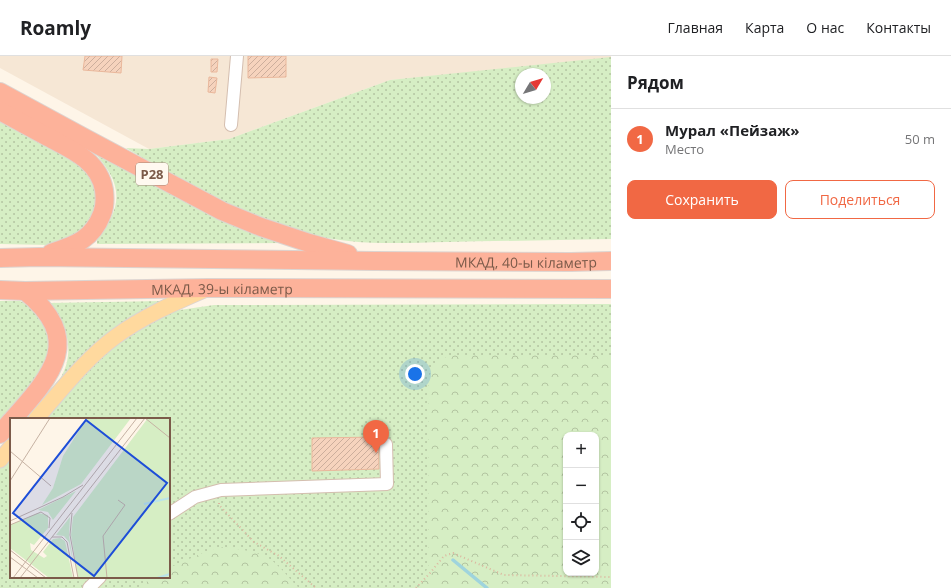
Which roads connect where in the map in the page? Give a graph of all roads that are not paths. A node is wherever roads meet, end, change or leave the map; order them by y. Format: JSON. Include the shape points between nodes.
{"nodes":[{"id":1,"x":238,"y":56,"type":"edge"},
{"id":2,"x":0,"y":92,"type":"edge"},
{"id":3,"x":0,"y":111,"type":"edge"},
{"id":4,"x":231,"y":125,"type":"dead end"},
{"id":5,"x":38,"y":257,"type":"junction"},
{"id":6,"x":0,"y":258,"type":"edge"},
{"id":7,"x":374,"y":261,"type":"junction"},
{"id":8,"x":441,"y":261,"type":"joint"},
{"id":9,"x":611,"y":261,"type":"edge"},
{"id":10,"x":208,"y":288,"type":"junction"},
{"id":11,"x":443,"y":289,"type":"joint"},
{"id":12,"x":611,"y":289,"type":"edge"},
{"id":13,"x":0,"y":290,"type":"edge"},
{"id":14,"x":25,"y":291,"type":"junction"},
{"id":15,"x":14,"y":418,"type":"edge"},
{"id":16,"x":37,"y":418,"type":"edge"},
{"id":17,"x":10,"y":422,"type":"edge"},
{"id":18,"x":0,"y":434,"type":"edge"},
{"id":19,"x":386,"y":444,"type":"dead end"},
{"id":20,"x":10,"y":448,"type":"edge"},
{"id":21,"x":0,"y":460,"type":"edge"},
{"id":22,"x":170,"y":513,"type":"edge"},
{"id":23,"x":99,"y":578,"type":"edge"},
{"id":24,"x":89,"y":588,"type":"edge"}],
"edges":[{"from":1,"to":4,"type":"street"},
{"from":2,"to":7,"type":"highway","number":"Р28","via":[[222,211],[309,243]]},
{"from":3,"to":5,"type":"highway","via":[[80,154],[92,165],[103,184],[103,210],[94,229],[82,241]]},
{"from":5,"to":6,"type":"highway","name":"МКАД, 39-ы кіламетр"},
{"from":5,"to":7,"type":"highway","name":"МКАД, 39-ы кіламетр"},
{"from":7,"to":8,"type":"highway","name":"МКАД, 39-ы кіламетр"},
{"from":8,"to":9,"type":"highway","name":"МКАД, 40-ы кіламетр"},
{"from":10,"to":11,"type":"highway","name":"МКАД, 39-ы кіламетр"},
{"from":10,"to":14,"type":"highway","name":"МКАД, 39-ы кіламетр"},
{"from":10,"to":16,"type":"main road","via":[[172,303],[115,337],[90,360]]},
{"from":11,"to":12,"type":"highway","name":"МКАД, 40-ы кіламетр"},
{"from":13,"to":14,"type":"highway","name":"МКАД, 39-ы кіламетр"},
{"from":14,"to":15,"type":"highway","via":[[38,302],[52,322],[59,348],[54,365],[40,389]]},
{"from":17,"to":18,"type":"highway"},
{"from":19,"to":22,"type":"street","via":[[387,484],[221,490],[195,497]]},
{"from":20,"to":21,"type":"main road"},
{"from":23,"to":24,"type":"street"}]}
